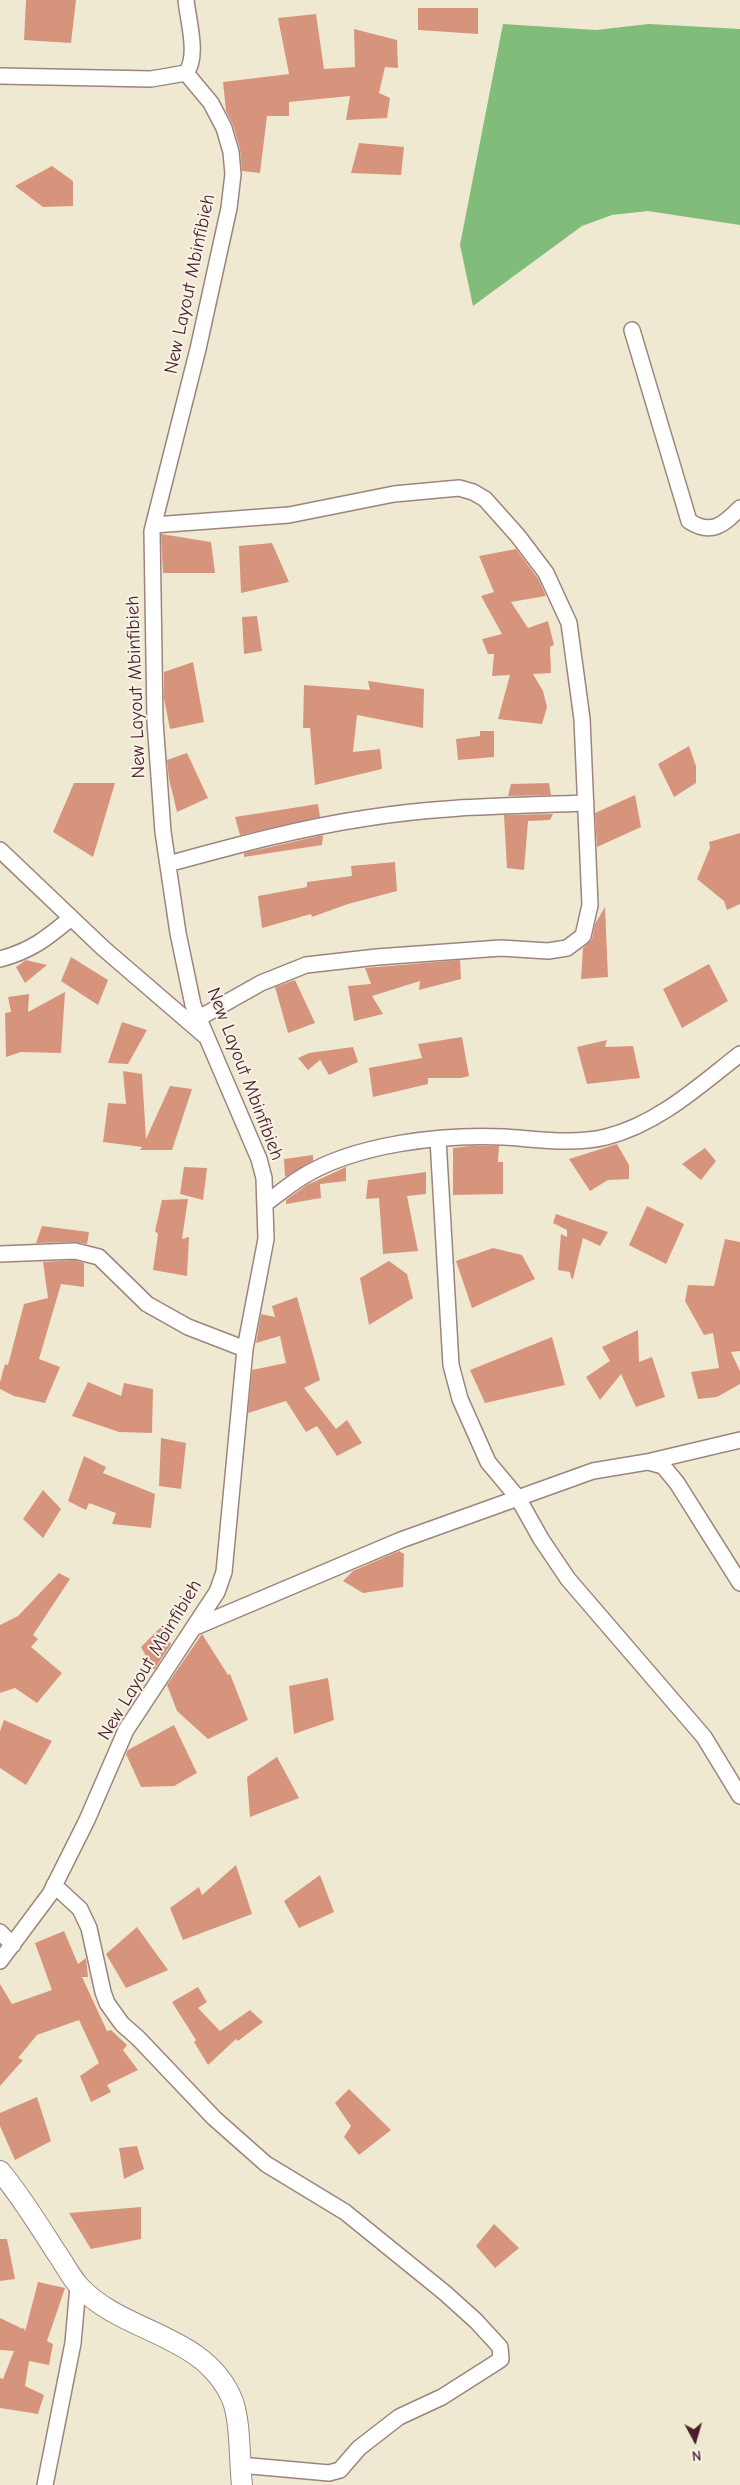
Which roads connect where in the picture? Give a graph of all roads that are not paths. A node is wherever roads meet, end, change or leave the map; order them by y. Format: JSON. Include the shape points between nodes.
{"nodes":[{"id":1,"x":186,"y":0,"type":"edge"},
{"id":2,"x":186,"y":73,"type":"junction"},
{"id":3,"x":0,"y":76,"type":"edge"},
{"id":4,"x":632,"y":330,"type":"dead end"},
{"id":5,"x":740,"y":508,"type":"edge"},
{"id":6,"x":154,"y":525,"type":"junction"},
{"id":7,"x":586,"y":803,"type":"junction"},
{"id":8,"x":0,"y":850,"type":"edge"},
{"id":9,"x":168,"y":864,"type":"junction"},
{"id":10,"x":71,"y":918,"type":"junction"},
{"id":11,"x":0,"y":959,"type":"edge"},
{"id":12,"x":198,"y":1018,"type":"junction"},
{"id":13,"x":206,"y":1038,"type":"junction"},
{"id":14,"x":740,"y":1054,"type":"edge"},
{"id":15,"x":438,"y":1139,"type":"junction"},
{"id":16,"x":265,"y":1204,"type":"junction"},
{"id":17,"x":0,"y":1254,"type":"edge"},
{"id":18,"x":245,"y":1349,"type":"junction"},
{"id":19,"x":740,"y":1440,"type":"edge"},
{"id":20,"x":647,"y":1462,"type":"junction"},
{"id":21,"x":518,"y":1498,"type":"junction"},
{"id":22,"x":740,"y":1584,"type":"edge"},
{"id":23,"x":193,"y":1628,"type":"junction"},
{"id":24,"x":740,"y":1796,"type":"edge"},
{"id":25,"x":54,"y":1885,"type":"junction"},
{"id":26,"x":0,"y":1932,"type":"edge"},
{"id":27,"x":13,"y":1945,"type":"junction"},
{"id":28,"x":0,"y":1961,"type":"edge"},
{"id":29,"x":0,"y":2171,"type":"edge"},
{"id":30,"x":78,"y":2286,"type":"junction"},
{"id":31,"x":240,"y":2465,"type":"junction"},
{"id":32,"x":45,"y":2485,"type":"edge"},
{"id":33,"x":242,"y":2485,"type":"edge"}],
"edges":[{"from":1,"to":2,"type":"street","via":[[192,57],[191,67]]},
{"from":2,"to":3,"type":"street","via":[[150,79]]},
{"from":2,"to":6,"type":"street","name":"New Layout Mbinfibieh","via":[[211,103],[224,128],[233,174],[229,208],[200,339]]},
{"from":4,"to":5,"type":"street","via":[[689,521],[710,528],[724,524]]},
{"from":6,"to":7,"type":"street","via":[[289,515],[394,494],[459,488],[473,492],[518,536],[546,573],[569,623],[582,719]]},
{"from":6,"to":9,"type":"street","name":"New Layout Mbinfibieh","via":[[151,540],[155,722]]},
{"from":7,"to":9,"type":"street","via":[[368,817],[276,834]]},
{"from":7,"to":12,"type":"street","via":[[590,905],[583,936],[567,948],[548,952],[492,949],[306,965],[261,983]]},
{"from":8,"to":10,"type":"street"},
{"from":9,"to":12,"type":"street","name":"New Layout Mbinfibieh","via":[[178,933]]},
{"from":10,"to":11,"type":"street","via":[[39,945]]},
{"from":10,"to":13,"type":"street"},
{"from":12,"to":13,"type":"street","name":"New Layout Mbinfibieh"},
{"from":13,"to":16,"type":"street","name":"New Layout Mbinfibieh","via":[[259,1160],[264,1178]]},
{"from":14,"to":15,"type":"street","via":[[678,1102],[644,1122],[606,1137],[564,1141],[502,1137]]},
{"from":15,"to":16,"type":"street","via":[[371,1150],[340,1160],[302,1177]]},
{"from":15,"to":21,"type":"street","via":[[452,1365],[460,1399],[488,1462]]},
{"from":16,"to":18,"type":"street","name":"New Layout Mbinfibieh","via":[[266,1239]]},
{"from":17,"to":18,"type":"street","via":[[75,1251],[99,1258],[147,1304],[188,1327]]},
{"from":18,"to":23,"type":"street","name":"New Layout Mbinfibieh","via":[[224,1572],[217,1592]]},
{"from":19,"to":20,"type":"street"},
{"from":20,"to":21,"type":"street","via":[[594,1471]]},
{"from":20,"to":22,"type":"street","via":[[663,1466],[677,1483]]},
{"from":21,"to":23,"type":"street","via":[[401,1540]]},
{"from":21,"to":24,"type":"street","via":[[540,1539],[568,1579],[704,1737]]},
{"from":23,"to":25,"type":"street","name":"New Layout Mbinfibieh","via":[[126,1730],[87,1820]]},
{"from":25,"to":27,"type":"street","name":"New Layout Mbinfibieh"},
{"from":25,"to":31,"type":"street","via":[[80,1908],[89,1928],[103,1992],[122,2024],[214,2118],[266,2164],[345,2212],[476,2320],[500,2347],[501,2359],[442,2397],[399,2417],[359,2448],[340,2470],[329,2473]]},
{"from":26,"to":27,"type":"street"},
{"from":27,"to":28,"type":"street","name":"New Layout Mbinfibieh"},
{"from":29,"to":30,"type":"street","via":[[16,2190]]},
{"from":30,"to":31,"type":"street","via":[[116,2315],[182,2345],[204,2360],[232,2399]]},
{"from":30,"to":32,"type":"street","via":[[73,2343]]},
{"from":31,"to":33,"type":"street"}]}
